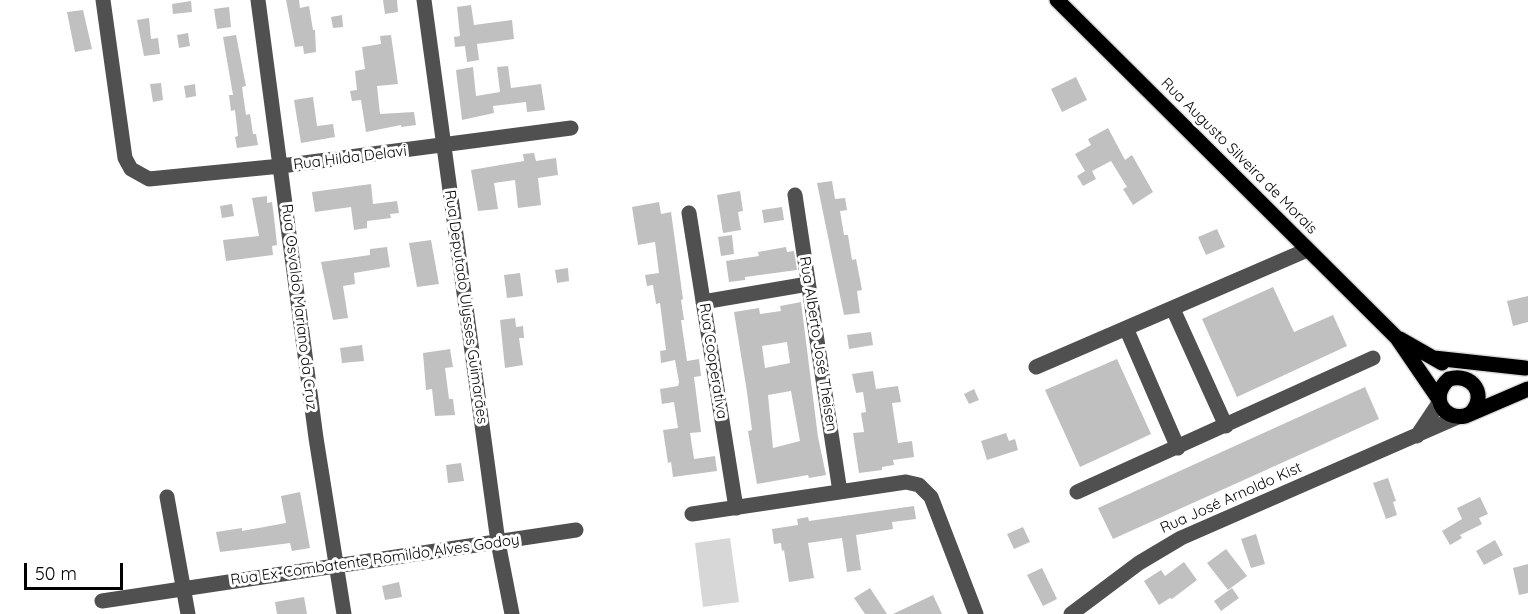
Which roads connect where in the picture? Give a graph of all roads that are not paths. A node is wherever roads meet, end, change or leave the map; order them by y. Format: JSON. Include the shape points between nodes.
{"nodes":[{"id":1,"x":103,"y":0,"type":"edge"},
{"id":2,"x":258,"y":0,"type":"edge"},
{"id":3,"x":424,"y":0,"type":"edge"},
{"id":4,"x":1057,"y":0,"type":"edge"},
{"id":5,"x":571,"y":128,"type":"dead end"},
{"id":6,"x":444,"y":146,"type":"junction"},
{"id":7,"x":280,"y":166,"type":"junction"},
{"id":8,"x":795,"y":195,"type":"dead end"},
{"id":9,"x":689,"y":213,"type":"dead end"},
{"id":10,"x":1307,"y":250,"type":"junction"},
{"id":11,"x":808,"y":284,"type":"junction"},
{"id":12,"x":703,"y":302,"type":"junction"},
{"id":13,"x":1173,"y":309,"type":"junction"},
{"id":14,"x":1126,"y":328,"type":"junction"},
{"id":15,"x":1397,"y":338,"type":"junction"},
{"id":16,"x":1373,"y":358,"type":"dead end"},
{"id":17,"x":1434,"y":358,"type":"junction"},
{"id":18,"x":1036,"y":367,"type":"dead end"},
{"id":19,"x":1526,"y":367,"type":"edge"},
{"id":20,"x":1466,"y":378,"type":"junction"},
{"id":21,"x":1528,"y":389,"type":"edge"},
{"id":22,"x":1439,"y":401,"type":"junction"},
{"id":23,"x":1465,"y":415,"type":"junction"},
{"id":24,"x":1226,"y":426,"type":"junction"},
{"id":25,"x":1417,"y":436,"type":"junction"},
{"id":26,"x":1178,"y":448,"type":"junction"},
{"id":27,"x":840,"y":492,"type":"junction"},
{"id":28,"x":1077,"y":492,"type":"dead end"},
{"id":29,"x":167,"y":497,"type":"dead end"},
{"id":30,"x":736,"y":508,"type":"junction"},
{"id":31,"x":692,"y":514,"type":"dead end"},
{"id":32,"x":576,"y":530,"type":"dead end"},
{"id":33,"x":498,"y":542,"type":"junction"},
{"id":34,"x":334,"y":565,"type":"junction"},
{"id":35,"x":183,"y":588,"type":"junction"},
{"id":36,"x":102,"y":600,"type":"dead end"},
{"id":37,"x":188,"y":614,"type":"edge"},
{"id":38,"x":344,"y":614,"type":"edge"},
{"id":39,"x":512,"y":614,"type":"edge"},
{"id":40,"x":976,"y":614,"type":"edge"},
{"id":41,"x":1071,"y":614,"type":"edge"}],
"edges":[{"from":1,"to":7,"type":"street","name":"Rua Hilda Delavi","via":[[125,158],[131,169],[149,179]]},
{"from":2,"to":7,"type":"street","name":"Rua Osvaldo Mariano da Cruz"},
{"from":3,"to":6,"type":"street","name":"Rua Deputado Ulysses Guimarães"},
{"from":4,"to":10,"type":"main road","name":"Rua Augusto Silveira de Morais"},
{"from":5,"to":6,"type":"street","name":"Rua Hilda Delavi"},
{"from":6,"to":7,"type":"street","name":"Rua Hilda Delavi"},
{"from":6,"to":33,"type":"street","name":"Rua Deputado Ulysses Guimarães"},
{"from":7,"to":34,"type":"street","name":"Rua Osvaldo Mariano da Cruz"},
{"from":8,"to":11,"type":"street","name":"Rua Alberto José Theisen"},
{"from":9,"to":12,"type":"street","name":"Rua Cooperativa"},
{"from":10,"to":13,"type":"street"},
{"from":10,"to":15,"type":"main road","name":"Rua Augusto Silveira de Morais"},
{"from":11,"to":12,"type":"street"},
{"from":11,"to":27,"type":"street","name":"Rua Alberto José Theisen"},
{"from":12,"to":30,"type":"street","name":"Rua Cooperativa"},
{"from":13,"to":14,"type":"street"},
{"from":13,"to":24,"type":"street"},
{"from":14,"to":18,"type":"street"},
{"from":14,"to":26,"type":"street"},
{"from":15,"to":17,"type":"main road","name":"Rua Augusto Silveira de Morais"},
{"from":15,"to":22,"type":"main road","name":"Rua Augusto Silveira de Morais"},
{"from":16,"to":24,"type":"street"},
{"from":17,"to":19,"type":"main road","name":"Rua Augusto Silveira de Morais"},
{"from":17,"to":20,"type":"main road","name":"Rua Augusto Silveira de Morais"},
{"from":19,"to":20,"type":"main road"},
{"from":20,"to":22,"type":"main road","via":[[1449,379]]},
{"from":20,"to":23,"type":"main road","via":[[1479,396]]},
{"from":21,"to":23,"type":"main road","name":"Rua José Arnoldo Kist"},
{"from":22,"to":23,"type":"main road","via":[[1446,413]]},
{"from":22,"to":25,"type":"street"},
{"from":23,"to":25,"type":"street","name":"Rua José Arnoldo Kist"},
{"from":24,"to":26,"type":"street"},
{"from":25,"to":41,"type":"street","name":"Rua José Arnoldo Kist","via":[[1181,538],[1139,563]]},
{"from":26,"to":28,"type":"street"},
{"from":27,"to":30,"type":"street"},
{"from":27,"to":40,"type":"street","via":[[906,482],[919,485],[931,497]]},
{"from":29,"to":35,"type":"street"},
{"from":30,"to":31,"type":"street"},
{"from":32,"to":33,"type":"street","name":"Rua Ex-Combatente Romildo Alves Godoy"},
{"from":33,"to":34,"type":"street","name":"Rua Ex-Combatente Romildo Alves Godoy"},
{"from":33,"to":39,"type":"street","name":"Rua Deputado Ulysses Guimarães"},
{"from":34,"to":35,"type":"street","name":"Rua Ex-Combatente Romildo Alves Godoy"},
{"from":34,"to":38,"type":"street","name":"Rua Osvaldo Mariano da Cruz"},
{"from":35,"to":36,"type":"street","name":"Rua Ex-Combatente Romildo Alves Godoy"},
{"from":35,"to":37,"type":"street"}]}
